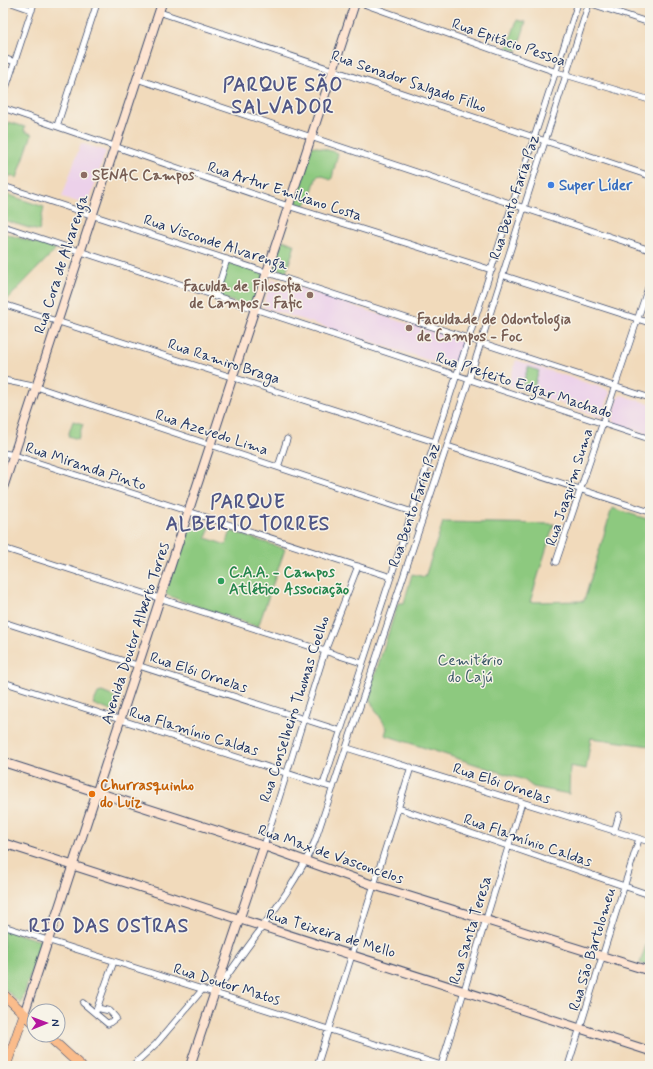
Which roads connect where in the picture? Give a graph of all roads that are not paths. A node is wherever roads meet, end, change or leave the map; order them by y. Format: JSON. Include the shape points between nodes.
{"nodes":[{"id":1,"x":12,"y":3,"type":"edge"},
{"id":2,"x":34,"y":3,"type":"edge"},
{"id":3,"x":97,"y":3,"type":"edge"},
{"id":4,"x":162,"y":3,"type":"edge"},
{"id":5,"x":354,"y":3,"type":"edge"},
{"id":6,"x":361,"y":3,"type":"edge"},
{"id":7,"x":578,"y":3,"type":"edge"},
{"id":8,"x":589,"y":3,"type":"edge"},
{"id":9,"x":32,"y":10,"type":"junction"},
{"id":10,"x":159,"y":12,"type":"junction"},
{"id":11,"x":650,"y":23,"type":"edge"},
{"id":12,"x":3,"y":58,"type":"edge"},
{"id":13,"x":15,"y":62,"type":"junction"},
{"id":14,"x":334,"y":69,"type":"junction"},
{"id":15,"x":556,"y":72,"type":"junction"},
{"id":16,"x":567,"y":75,"type":"junction"},
{"id":17,"x":137,"y":79,"type":"junction"},
{"id":18,"x":3,"y":97,"type":"edge"},
{"id":19,"x":650,"y":100,"type":"edge"},
{"id":20,"x":3,"y":108,"type":"edge"},
{"id":21,"x":57,"y":126,"type":"junction"},
{"id":22,"x":535,"y":136,"type":"junction"},
{"id":23,"x":310,"y":137,"type":"junction"},
{"id":24,"x":544,"y":141,"type":"junction"},
{"id":25,"x":116,"y":147,"type":"junction"},
{"id":26,"x":650,"y":176,"type":"edge"},
{"id":27,"x":3,"y":186,"type":"edge"},
{"id":28,"x":512,"y":204,"type":"junction"},
{"id":29,"x":288,"y":206,"type":"junction"},
{"id":30,"x":523,"y":207,"type":"junction"},
{"id":31,"x":92,"y":214,"type":"junction"},
{"id":32,"x":3,"y":226,"type":"edge"},
{"id":33,"x":650,"y":250,"type":"edge"},
{"id":34,"x":80,"y":251,"type":"junction"},
{"id":35,"x":227,"y":259,"type":"junction"},
{"id":36,"x":492,"y":270,"type":"junction"},
{"id":37,"x":267,"y":271,"type":"junction"},
{"id":38,"x":502,"y":275,"type":"junction"},
{"id":39,"x":650,"y":282,"type":"edge"},
{"id":40,"x":215,"y":297,"type":"junction"},
{"id":41,"x":6,"y":305,"type":"dead end"},
{"id":42,"x":255,"y":310,"type":"junction"},
{"id":43,"x":637,"y":319,"type":"junction"},
{"id":44,"x":58,"y":321,"type":"junction"},
{"id":45,"x":650,"y":323,"type":"edge"},
{"id":46,"x":469,"y":340,"type":"junction"},
{"id":47,"x":481,"y":344,"type":"junction"},
{"id":48,"x":232,"y":376,"type":"junction"},
{"id":49,"x":457,"y":377,"type":"junction"},
{"id":50,"x":3,"y":380,"type":"edge"},
{"id":51,"x":469,"y":380,"type":"junction"},
{"id":52,"x":37,"y":387,"type":"junction"},
{"id":53,"x":614,"y":387,"type":"junction"},
{"id":54,"x":650,"y":398,"type":"edge"},
{"id":55,"x":603,"y":423,"type":"junction"},
{"id":56,"x":287,"y":439,"type":"dead end"},
{"id":57,"x":650,"y":439,"type":"edge"},
{"id":58,"x":435,"y":442,"type":"junction"},
{"id":59,"x":211,"y":445,"type":"junction"},
{"id":60,"x":447,"y":446,"type":"junction"},
{"id":61,"x":3,"y":453,"type":"edge"},
{"id":62,"x":14,"y":455,"type":"junction"},
{"id":63,"x":278,"y":467,"type":"junction"},
{"id":64,"x":3,"y":488,"type":"edge"},
{"id":65,"x":581,"y":489,"type":"junction"},
{"id":66,"x":189,"y":512,"type":"junction"},
{"id":67,"x":412,"y":512,"type":"junction"},
{"id":68,"x":650,"y":512,"type":"edge"},
{"id":69,"x":3,"y":548,"type":"edge"},
{"id":70,"x":556,"y":562,"type":"dead end"},
{"id":71,"x":358,"y":566,"type":"junction"},
{"id":72,"x":391,"y":577,"type":"junction"},
{"id":73,"x":161,"y":598,"type":"junction"},
{"id":74,"x":3,"y":622,"type":"edge"},
{"id":75,"x":326,"y":651,"type":"junction"},
{"id":76,"x":362,"y":663,"type":"junction"},
{"id":77,"x":139,"y":665,"type":"junction"},
{"id":78,"x":3,"y":682,"type":"edge"},
{"id":79,"x":304,"y":719,"type":"junction"},
{"id":80,"x":121,"y":721,"type":"junction"},
{"id":81,"x":341,"y":731,"type":"junction"},
{"id":82,"x":347,"y":748,"type":"junction"},
{"id":83,"x":3,"y":762,"type":"edge"},
{"id":84,"x":411,"y":767,"type":"junction"},
{"id":85,"x":288,"y":773,"type":"junction"},
{"id":86,"x":323,"y":785,"type":"junction"},
{"id":87,"x":333,"y":788,"type":"junction"},
{"id":88,"x":97,"y":793,"type":"junction"},
{"id":89,"x":522,"y":802,"type":"junction"},
{"id":90,"x":398,"y":808,"type":"junction"},
{"id":91,"x":619,"y":815,"type":"dead end"},
{"id":92,"x":614,"y":832,"type":"junction"},
{"id":93,"x":639,"y":839,"type":"junction"},
{"id":94,"x":650,"y":842,"type":"edge"},
{"id":95,"x":3,"y":843,"type":"edge"},
{"id":96,"x":264,"y":846,"type":"junction"},
{"id":97,"x":509,"y":846,"type":"junction"},
{"id":98,"x":307,"y":860,"type":"junction"},
{"id":99,"x":73,"y":866,"type":"junction"},
{"id":100,"x":373,"y":885,"type":"junction"},
{"id":101,"x":624,"y":887,"type":"junction"},
{"id":102,"x":650,"y":895,"type":"edge"},
{"id":103,"x":486,"y":919,"type":"junction"},
{"id":104,"x":240,"y":920,"type":"junction"},
{"id":105,"x":3,"y":926,"type":"edge"},
{"id":106,"x":262,"y":926,"type":"junction"},
{"id":107,"x":48,"y":940,"type":"junction"},
{"id":108,"x":351,"y":954,"type":"junction"},
{"id":109,"x":603,"y":956,"type":"junction"},
{"id":110,"x":114,"y":961,"type":"junction"},
{"id":111,"x":650,"y":971,"type":"edge"},
{"id":112,"x":203,"y":989,"type":"junction"},
{"id":113,"x":464,"y":991,"type":"junction"},
{"id":114,"x":215,"y":993,"type":"junction"},
{"id":115,"x":3,"y":994,"type":"edge"},
{"id":116,"x":83,"y":1003,"type":"dead end"},
{"id":117,"x":24,"y":1014,"type":"junction"},
{"id":118,"x":329,"y":1029,"type":"junction"},
{"id":119,"x":580,"y":1029,"type":"junction"},
{"id":120,"x":56,"y":1043,"type":"edge"},
{"id":121,"x":650,"y":1051,"type":"edge"},
{"id":122,"x":6,"y":1066,"type":"edge"},
{"id":123,"x":81,"y":1066,"type":"edge"},
{"id":124,"x":132,"y":1066,"type":"edge"},
{"id":125,"x":190,"y":1066,"type":"edge"},
{"id":126,"x":317,"y":1066,"type":"edge"},
{"id":127,"x":442,"y":1066,"type":"edge"},
{"id":128,"x":568,"y":1066,"type":"edge"}],
"edges":[{"from":1,"to":9,"type":"street"},
{"from":2,"to":9,"type":"street"},
{"from":3,"to":21,"type":"street"},
{"from":4,"to":10,"type":"main road","name":"Rua Cora de Alvarenga"},
{"from":5,"to":14,"type":"main road","name":"Avenida Doutor Alberto Torres"},
{"from":6,"to":15,"type":"street","name":"Rua Epitácio Pessoa"},
{"from":7,"to":15,"type":"street","name":"Rua Bento Faria Paz"},
{"from":8,"to":11,"type":"street"},
{"from":8,"to":16,"type":"street","name":"Rua Bento Faria Paz"},
{"from":9,"to":13,"type":"street"},
{"from":10,"to":14,"type":"street","name":"Rua Senador Salgado Filho"},
{"from":10,"to":17,"type":"main road","name":"Rua Cora de Alvarenga"},
{"from":12,"to":13,"type":"street"},
{"from":13,"to":18,"type":"street"},
{"from":14,"to":22,"type":"street","name":"Rua Senador Salgado Filho"},
{"from":14,"to":23,"type":"main road","name":"Avenida Doutor Alberto Torres"},
{"from":15,"to":16,"type":"street","name":"Rua Epitácio Pessoa"},
{"from":15,"to":22,"type":"street","name":"Rua Bento Faria Paz"},
{"from":16,"to":19,"type":"street","name":"Rua Epitácio Pessoa"},
{"from":16,"to":24,"type":"street","name":"Rua Bento Faria Paz"},
{"from":17,"to":23,"type":"street"},
{"from":17,"to":25,"type":"main road","name":"Rua Cora de Alvarenga"},
{"from":20,"to":21,"type":"street","name":"Rua Artur Emiliano Costa"},
{"from":21,"to":25,"type":"street","name":"Rua Artur Emiliano Costa"},
{"from":22,"to":24,"type":"street","name":"Rua Senador Salgado Filho"},
{"from":22,"to":28,"type":"street","name":"Rua Bento Faria Paz"},
{"from":23,"to":28,"type":"street"},
{"from":23,"to":29,"type":"main road","name":"Avenida Doutor Alberto Torres"},
{"from":24,"to":26,"type":"street","name":"Rua Senador Salgado Filho"},
{"from":24,"to":30,"type":"street","name":"Rua Bento Faria Paz"},
{"from":25,"to":29,"type":"street","name":"Rua Artur Emiliano Costa"},
{"from":25,"to":31,"type":"main road","name":"Rua Cora de Alvarenga"},
{"from":27,"to":31,"type":"street","name":"Rua Visconde Alvarenga"},
{"from":28,"to":30,"type":"street"},
{"from":28,"to":36,"type":"street","name":"Rua Bento Faria Paz"},
{"from":29,"to":36,"type":"street","name":"Rua Artur Emiliano Costa"},
{"from":29,"to":37,"type":"main road","name":"Avenida Doutor Alberto Torres"},
{"from":30,"to":33,"type":"street"},
{"from":30,"to":38,"type":"street","name":"Rua Bento Faria Paz"},
{"from":31,"to":34,"type":"main road","name":"Rua Cora de Alvarenga"},
{"from":31,"to":35,"type":"street","name":"Rua Visconde Alvarenga"},
{"from":32,"to":34,"type":"street","name":"Rua Prefeito Edgar Machado"},
{"from":34,"to":40,"type":"street","name":"Rua Prefeito Edgar Machado"},
{"from":34,"to":44,"type":"main road","name":"Rua Cora de Alvarenga"},
{"from":35,"to":37,"type":"street","name":"Rua Visconde Alvarenga"},
{"from":35,"to":40,"type":"street"},
{"from":36,"to":46,"type":"street","name":"Rua Bento Faria Paz"},
{"from":37,"to":42,"type":"main road","name":"Avenida Doutor Alberto Torres"},
{"from":37,"to":46,"type":"street","name":"Rua Visconde Alvarenga"},
{"from":38,"to":43,"type":"street"},
{"from":38,"to":47,"type":"street","name":"Rua Bento Faria Paz"},
{"from":39,"to":43,"type":"street","name":"Rua Joaquim Suma"},
{"from":40,"to":42,"type":"street","name":"Rua Prefeito Edgar Machado"},
{"from":41,"to":44,"type":"street","name":"Rua Ramiro Braga"},
{"from":42,"to":48,"type":"main road","name":"Avenida Doutor Alberto Torres"},
{"from":42,"to":49,"type":"street","name":"Rua Prefeito Edgar Machado"},
{"from":43,"to":45,"type":"street"},
{"from":43,"to":53,"type":"street","name":"Rua Joaquim Suma"},
{"from":44,"to":48,"type":"street","name":"Rua Ramiro Braga"},
{"from":44,"to":52,"type":"main road","name":"Rua Cora de Alvarenga"},
{"from":46,"to":47,"type":"street","name":"Rua Visconde Alvarenga"},
{"from":46,"to":49,"type":"street","name":"Rua Bento Faria Paz"},
{"from":47,"to":51,"type":"street","name":"Rua Bento Faria Paz"},
{"from":47,"to":53,"type":"street","name":"Rua Visconde Alvarenga"},
{"from":48,"to":58,"type":"street","name":"Rua Ramiro Braga"},
{"from":48,"to":59,"type":"main road","name":"Avenida Doutor Alberto Torres"},
{"from":49,"to":51,"type":"street","name":"Rua Prefeito Edgar Machado"},
{"from":49,"to":58,"type":"street","name":"Rua Bento Faria Paz"},
{"from":50,"to":52,"type":"street","name":"Rua Azevedo Lima"},
{"from":51,"to":55,"type":"street","name":"Rua Prefeito Edgar Machado"},
{"from":51,"to":60,"type":"street","name":"Rua Bento Faria Paz"},
{"from":52,"to":59,"type":"street","name":"Rua Azevedo Lima"},
{"from":52,"to":62,"type":"main road","name":"Rua Cora de Alvarenga"},
{"from":53,"to":54,"type":"street","name":"Rua Visconde Alvarenga"},
{"from":53,"to":55,"type":"street","name":"Rua Joaquim Suma"},
{"from":55,"to":57,"type":"street","name":"Rua Prefeito Edgar Machado"},
{"from":55,"to":65,"type":"street","name":"Rua Joaquim Suma"},
{"from":56,"to":63,"type":"street"},
{"from":58,"to":67,"type":"street","name":"Rua Bento Faria Paz"},
{"from":59,"to":63,"type":"street","name":"Rua Azevedo Lima"},
{"from":59,"to":66,"type":"main road","name":"Avenida Doutor Alberto Torres"},
{"from":60,"to":65,"type":"street"},
{"from":60,"to":82,"type":"street","name":"Rua Bento Faria Paz"},
{"from":61,"to":62,"type":"street","name":"Rua Miranda Pinto"},
{"from":62,"to":64,"type":"main road","name":"Rua Cora de Alvarenga"},
{"from":62,"to":66,"type":"street","name":"Rua Miranda Pinto"},
{"from":63,"to":67,"type":"street","name":"Rua Azevedo Lima"},
{"from":65,"to":68,"type":"street"},
{"from":65,"to":70,"type":"street","name":"Rua Joaquim Suma"},
{"from":66,"to":71,"type":"street","name":"Rua Miranda Pinto"},
{"from":66,"to":73,"type":"main road","name":"Avenida Doutor Alberto Torres"},
{"from":67,"to":72,"type":"street","name":"Rua Bento Faria Paz"},
{"from":69,"to":73,"type":"street"},
{"from":71,"to":72,"type":"street","name":"Rua Miranda Pinto"},
{"from":71,"to":75,"type":"street","name":"Rua Conselheiro Thomas Coelho"},
{"from":72,"to":76,"type":"street","name":"Rua Bento Faria Paz"},
{"from":73,"to":75,"type":"street"},
{"from":73,"to":77,"type":"main road","name":"Avenida Doutor Alberto Torres"},
{"from":74,"to":77,"type":"street","name":"Rua Elói Ornelas"},
{"from":75,"to":76,"type":"street"},
{"from":75,"to":79,"type":"street","name":"Rua Conselheiro Thomas Coelho"},
{"from":76,"to":81,"type":"street","name":"Rua Bento Faria Paz"},
{"from":77,"to":79,"type":"street","name":"Rua Elói Ornelas"},
{"from":77,"to":80,"type":"main road","name":"Avenida Doutor Alberto Torres"},
{"from":78,"to":80,"type":"street","name":"Rua Flamínio Caldas"},
{"from":79,"to":81,"type":"street","name":"Rua Elói Ornelas"},
{"from":79,"to":85,"type":"street","name":"Rua Conselheiro Thomas Coelho"},
{"from":80,"to":85,"type":"street","name":"Rua Flamínio Caldas"},
{"from":80,"to":88,"type":"main road","name":"Avenida Doutor Alberto Torres"},
{"from":81,"to":86,"type":"street","name":"Rua Bento Faria Paz"},
{"from":82,"to":84,"type":"street","name":"Rua Elói Ornelas"},
{"from":82,"to":87,"type":"street","name":"Rua Bento Faria Paz"},
{"from":83,"to":88,"type":"main road","name":"Rua Max de Vasconcelos"},
{"from":84,"to":89,"type":"street","name":"Rua Elói Ornelas"},
{"from":84,"to":90,"type":"street"},
{"from":85,"to":86,"type":"street","name":"Rua Flamínio Caldas"},
{"from":85,"to":96,"type":"street","name":"Rua Conselheiro Thomas Coelho"},
{"from":86,"to":87,"type":"street","name":"Rua Flamínio Caldas"},
{"from":87,"to":98,"type":"street","name":"Rua Bento Faria Paz"},
{"from":88,"to":96,"type":"main road","name":"Rua Max de Vasconcelos"},
{"from":88,"to":99,"type":"main road","name":"Avenida Doutor Alberto Torres"},
{"from":89,"to":92,"type":"street","name":"Rua Elói Ornelas"},
{"from":89,"to":97,"type":"street","name":"Rua Santa Teresa"},
{"from":90,"to":97,"type":"street","name":"Rua Flamínio Caldas"},
{"from":90,"to":100,"type":"street"},
{"from":91,"to":92,"type":"street"},
{"from":92,"to":93,"type":"street","name":"Rua Elói Ornelas"},
{"from":93,"to":94,"type":"street","name":"Rua Elói Ornelas"},
{"from":93,"to":101,"type":"street","name":"Rua São Bartolomeu"},
{"from":95,"to":99,"type":"main road","name":"Rua Teixeira de Mello"},
{"from":96,"to":98,"type":"main road","name":"Rua Max de Vasconcelos"},
{"from":96,"to":104,"type":"main road","name":"Rua Conselheiro Thomas Coelho"},
{"from":97,"to":101,"type":"street","name":"Rua Flamínio Caldas"},
{"from":97,"to":103,"type":"street","name":"Rua Santa Teresa"},
{"from":98,"to":100,"type":"main road","name":"Rua Max de Vasconcelos"},
{"from":98,"to":106,"type":"street","name":"Rua Bento Faria Paz","via":[[286,896]]},
{"from":99,"to":104,"type":"main road","name":"Rua Teixeira de Mello"},
{"from":99,"to":107,"type":"main road","name":"Avenida Doutor Alberto Torres"},
{"from":100,"to":103,"type":"main road","name":"Rua Max de Vasconcelos"},
{"from":100,"to":108,"type":"street"},
{"from":101,"to":102,"type":"street","name":"Rua Flamínio Caldas"},
{"from":101,"to":109,"type":"street","name":"Rua São Bartolomeu"},
{"from":103,"to":109,"type":"main road","name":"Rua Max de Vasconcelos"},
{"from":103,"to":113,"type":"street","name":"Rua Santa Teresa"},
{"from":104,"to":106,"type":"main road","name":"Rua Teixeira de Mello"},
{"from":104,"to":114,"type":"main road","name":"Rua Conselheiro Thomas Coelho"},
{"from":105,"to":107,"type":"street","name":"Rua Doutor Matos"},
{"from":106,"to":108,"type":"main road","name":"Rua Teixeira de Mello"},
{"from":106,"to":114,"type":"street","name":"Rua Bento Faria Paz"},
{"from":107,"to":110,"type":"street","name":"Rua Doutor Matos"},
{"from":107,"to":117,"type":"main road","name":"Avenida Doutor Alberto Torres"},
{"from":108,"to":113,"type":"main road","name":"Rua Teixeira de Mello"},
{"from":108,"to":118,"type":"street"},
{"from":109,"to":111,"type":"main road","name":"Rua Max de Vasconcelos"},
{"from":109,"to":119,"type":"street","name":"Rua São Bartolomeu"},
{"from":110,"to":112,"type":"street","name":"Rua Doutor Matos"},
{"from":110,"to":116,"type":"street","via":[[96,1010]]},
{"from":112,"to":114,"type":"street","name":"Rua Doutor Matos"},
{"from":112,"to":124,"type":"street","via":[[156,1044]]},
{"from":113,"to":119,"type":"main road","name":"Rua Teixeira de Mello"},
{"from":113,"to":127,"type":"street","name":"Rua Santa Teresa"},
{"from":114,"to":118,"type":"street","name":"Rua Doutor Matos"},
{"from":114,"to":125,"type":"main road","name":"Rua Conselheiro Thomas Coelho"},
{"from":115,"to":117,"type":"main road"},
{"from":117,"to":122,"type":"main road","name":"Avenida Doutor Alberto Torres"},
{"from":118,"to":126,"type":"street"},
{"from":118,"to":127,"type":"street","name":"Rua Doutor Matos"},
{"from":119,"to":121,"type":"main road","name":"Rua Teixeira de Mello"},
{"from":119,"to":128,"type":"street","name":"Rua São Bartolomeu"},
{"from":120,"to":123,"type":"main road"}]}
